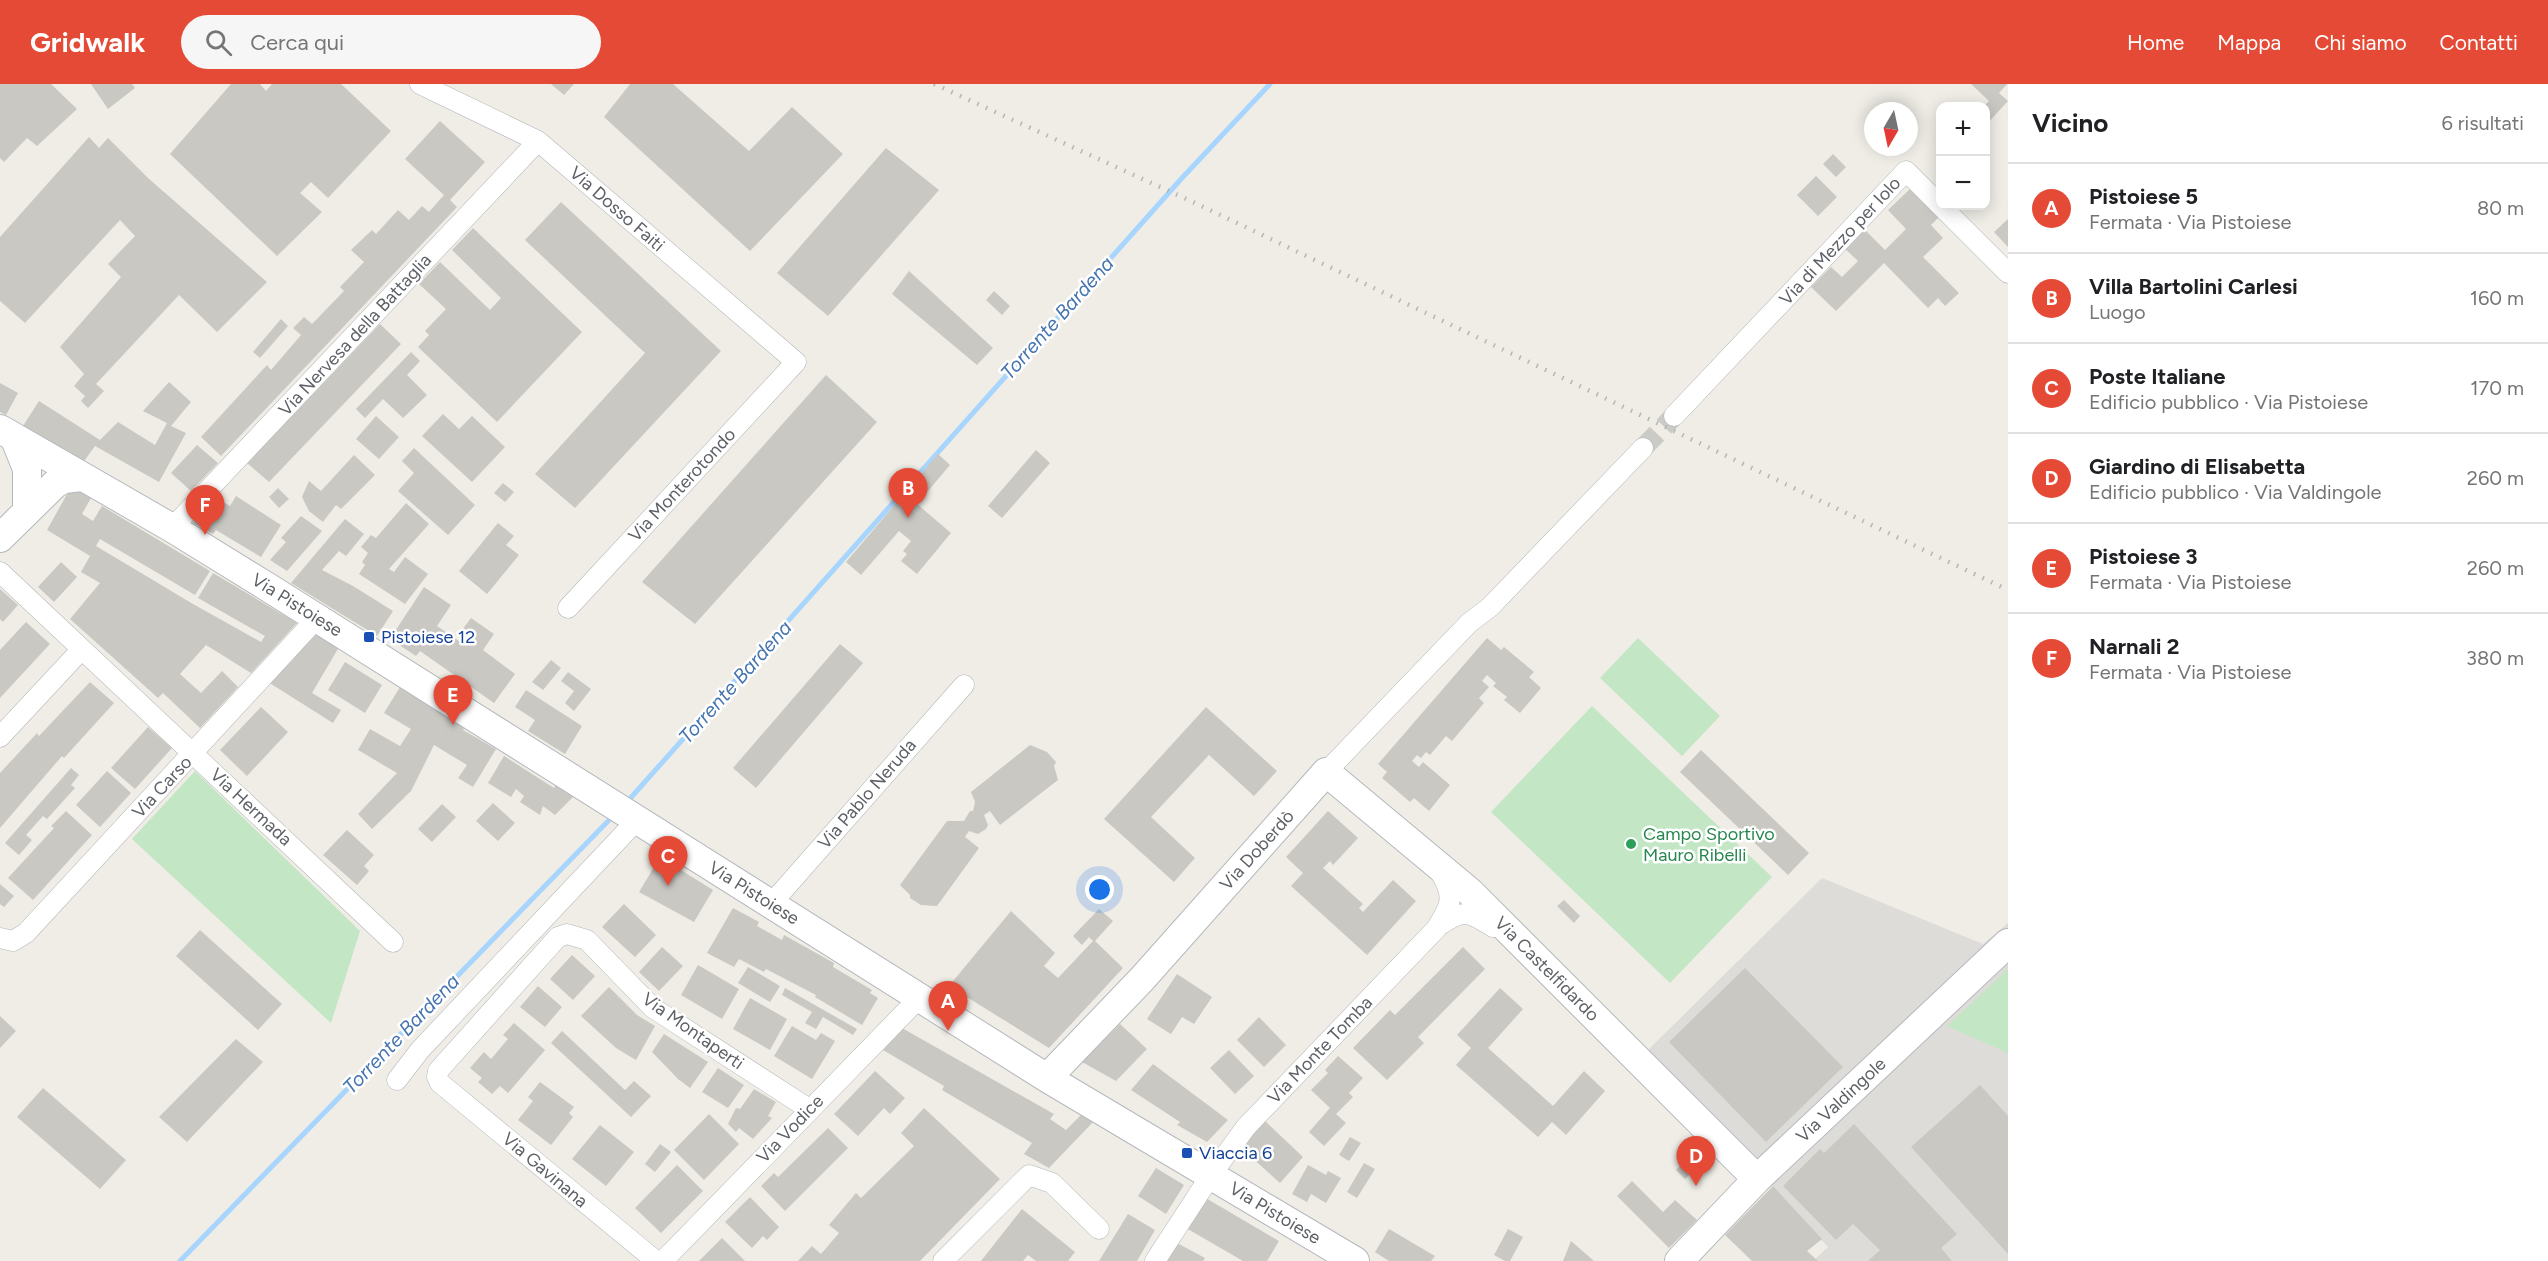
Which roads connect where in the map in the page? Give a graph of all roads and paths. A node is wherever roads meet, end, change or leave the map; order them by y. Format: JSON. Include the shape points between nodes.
{"nodes":[{"id":1,"x":420,"y":84,"type":"edge"},
{"id":2,"x":538,"y":141,"type":"junction"},
{"id":3,"x":2008,"y":273,"type":"edge"},
{"id":4,"x":796,"y":362,"type":"joint"},
{"id":5,"x":1674,"y":416,"type":"tunnel mouth"},
{"id":6,"x":8,"y":434,"type":"edge"},
{"id":7,"x":1643,"y":448,"type":"tunnel mouth"},
{"id":8,"x":81,"y":477,"type":"junction"},
{"id":9,"x":27,"y":510,"type":"junction"},
{"id":10,"x":172,"y":528,"type":"junction"},
{"id":11,"x":0,"y":537,"type":"edge"},
{"id":12,"x":0,"y":572,"type":"edge"},
{"id":13,"x":568,"y":608,"type":"dead end"},
{"id":14,"x":317,"y":618,"type":"junction"},
{"id":15,"x":81,"y":650,"type":"junction"},
{"id":16,"x":964,"y":685,"type":"dead end"},
{"id":17,"x":0,"y":737,"type":"edge"},
{"id":18,"x":194,"y":753,"type":"junction"},
{"id":19,"x":1326,"y":772,"type":"junction"},
{"id":20,"x":633,"y":816,"type":"junction"},
{"id":21,"x":1433,"y":862,"type":"junction"},
{"id":22,"x":771,"y":904,"type":"junction"},
{"id":23,"x":1436,"y":929,"type":"junction"},
{"id":24,"x":0,"y":938,"type":"edge"},
{"id":25,"x":393,"y":942,"type":"dead end"},
{"id":26,"x":2008,"y":943,"type":"edge"},
{"id":27,"x":1524,"y":946,"type":"junction"},
{"id":28,"x":919,"y":998,"type":"junction"},
{"id":29,"x":437,"y":1077,"type":"joint"},
{"id":30,"x":1047,"y":1078,"type":"junction"},
{"id":31,"x":397,"y":1080,"type":"dead end"},
{"id":32,"x":809,"y":1109,"type":"junction"},
{"id":33,"x":1211,"y":1175,"type":"junction"},
{"id":34,"x":1757,"y":1179,"type":"junction"},
{"id":35,"x":1099,"y":1229,"type":"dead end"},
{"id":36,"x":656,"y":1261,"type":"edge"},
{"id":37,"x":663,"y":1261,"type":"edge"},
{"id":38,"x":943,"y":1261,"type":"edge"},
{"id":39,"x":1155,"y":1261,"type":"edge"},
{"id":40,"x":1355,"y":1261,"type":"edge"},
{"id":41,"x":1679,"y":1261,"type":"edge"}],
"edges":[{"from":1,"to":2,"type":"street","name":"Via Dosso Faiti"},
{"from":2,"to":4,"type":"street","name":"Via Dosso Faiti"},
{"from":2,"to":10,"type":"street","name":"Via Nervesa della Battaglia"},
{"from":3,"to":5,"type":"street","name":"Via di Mezzo per Iolo","via":[[1906,171]]},
{"from":4,"to":13,"type":"street","name":"Via Monterotondo"},
{"from":6,"to":8,"type":"street","name":"Via Pistoiese"},
{"from":6,"to":9,"type":"street","via":[[27,470]]},
{"from":7,"to":19,"type":"street","name":"Via Doberdò"},
{"from":8,"to":9,"type":"street","via":[[55,484]]},
{"from":8,"to":10,"type":"street","name":"Via Pistoiese"},
{"from":9,"to":11,"type":"street"},
{"from":10,"to":14,"type":"street","name":"Via Pistoiese"},
{"from":12,"to":15,"type":"street","name":"Via Hermada"},
{"from":14,"to":18,"type":"street","name":"Via Carso"},
{"from":14,"to":20,"type":"street","name":"Via Pistoiese"},
{"from":15,"to":17,"type":"street"},
{"from":15,"to":18,"type":"street","name":"Via Hermada"},
{"from":16,"to":22,"type":"street","name":"Via Pablo Neruda"},
{"from":18,"to":24,"type":"street","name":"Via Carso","via":[[26,933],[13,941]]},
{"from":18,"to":25,"type":"street","name":"Via Hermada"},
{"from":19,"to":21,"type":"street","name":"Via Castelfidardo"},
{"from":19,"to":30,"type":"street","name":"Via Doberdò","via":[[1143,979]]},
{"from":20,"to":22,"type":"street","name":"Via Pistoiese"},
{"from":20,"to":31,"type":"street"},
{"from":21,"to":23,"type":"street","name":"Via Monte Tomba","via":[[1450,891],[1448,910]]},
{"from":21,"to":27,"type":"street","name":"Via Castelfidardo","via":[[1470,892]]},
{"from":22,"to":28,"type":"street","name":"Via Pistoiese"},
{"from":23,"to":27,"type":"street","name":"Via Monte Tomba","via":[[1459,914],[1471,914]]},
{"from":23,"to":33,"type":"street","name":"Via Monte Tomba","via":[[1246,1127]]},
{"from":26,"to":34,"type":"street","name":"Via Valdingole"},
{"from":27,"to":34,"type":"street","name":"Via Castelfidardo"},
{"from":28,"to":30,"type":"street","name":"Via Pistoiese"},
{"from":28,"to":32,"type":"street","name":"Via Vodice"},
{"from":29,"to":32,"type":"street","name":"Via Montaperti","via":[[438,1071],[558,938],[567,934],[587,940],[653,1008]]},
{"from":29,"to":36,"type":"street","name":"Via Gavinana"},
{"from":30,"to":33,"type":"street","name":"Via Pistoiese"},
{"from":32,"to":37,"type":"street","name":"Via Vodice"},
{"from":33,"to":39,"type":"street","name":"Via Monte Tomba"},
{"from":33,"to":40,"type":"street","name":"Via Pistoiese"},
{"from":34,"to":41,"type":"street","name":"Via Valdingole"},
{"from":35,"to":38,"type":"street","via":[[1052,1183],[1029,1175]]}]}
